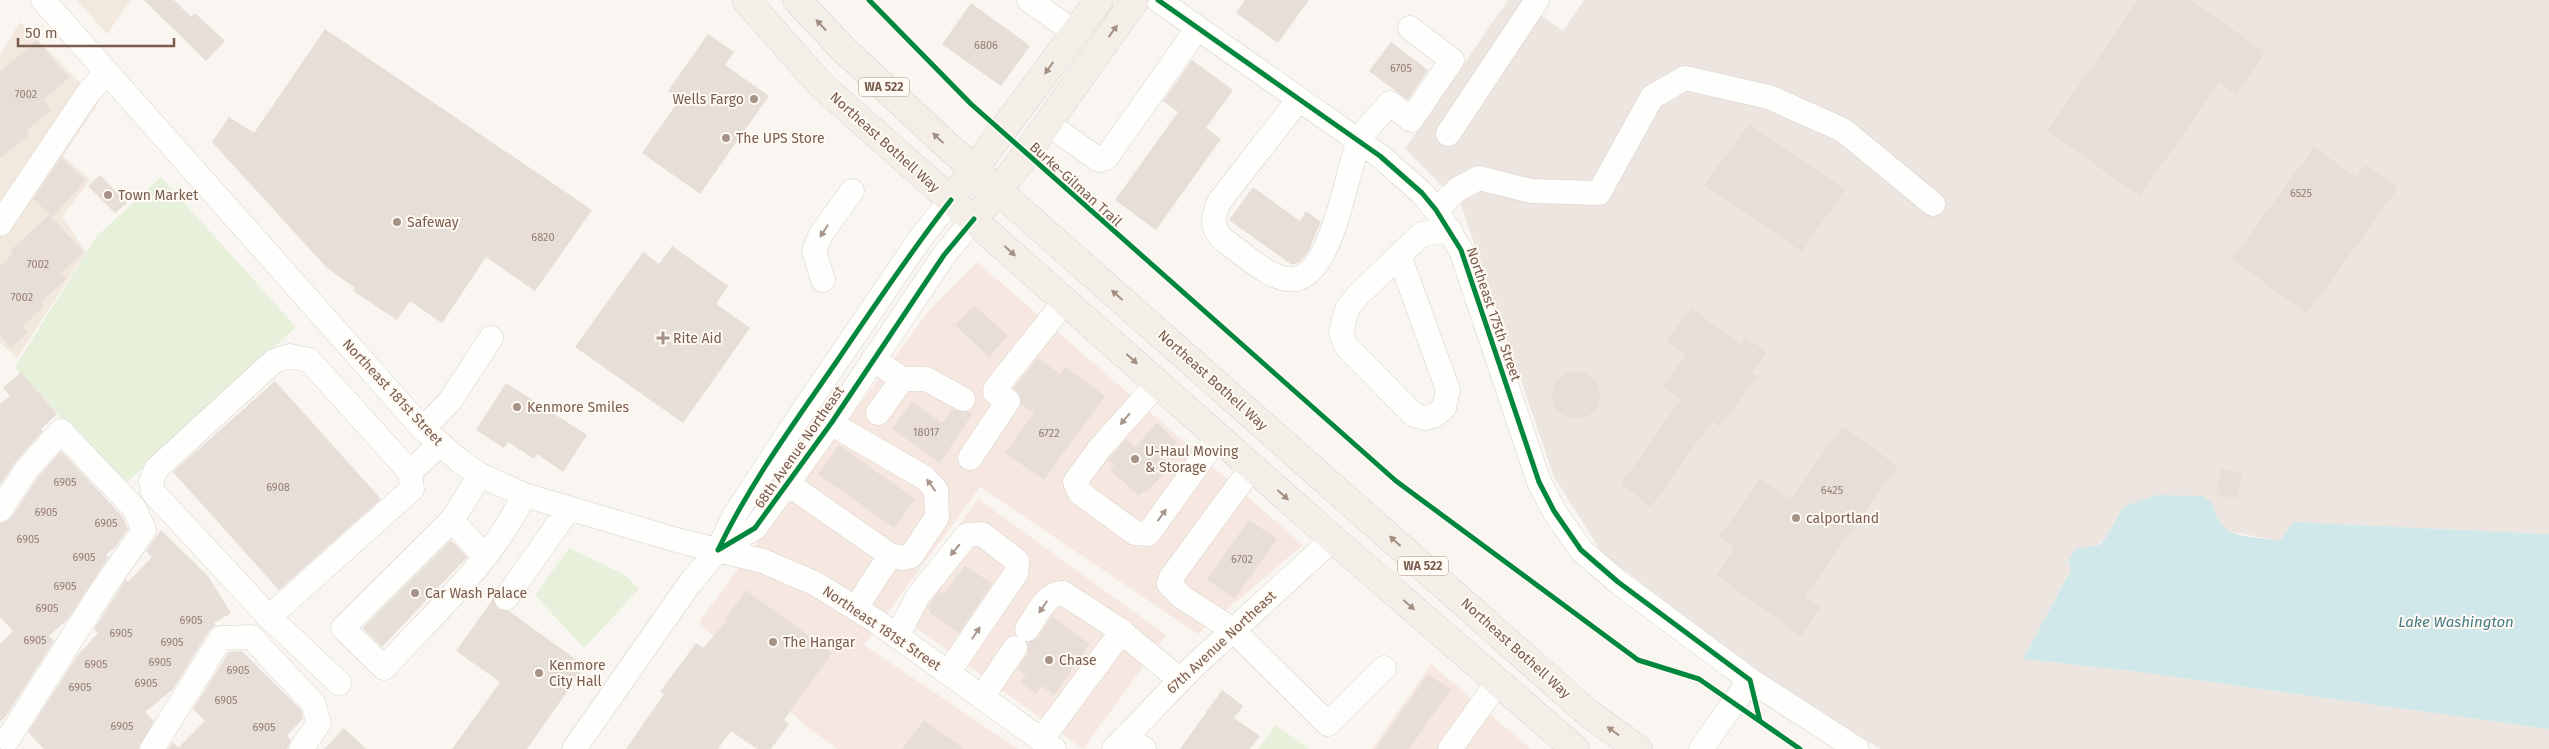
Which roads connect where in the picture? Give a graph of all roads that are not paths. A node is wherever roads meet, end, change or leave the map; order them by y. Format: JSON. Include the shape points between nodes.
{"nodes":[{"id":1,"x":44,"y":0,"type":"edge"},
{"id":2,"x":746,"y":0,"type":"edge"},
{"id":3,"x":797,"y":0,"type":"edge"},
{"id":4,"x":1029,"y":0,"type":"edge"},
{"id":5,"x":1098,"y":0,"type":"edge"},
{"id":6,"x":1135,"y":0,"type":"edge"},
{"id":7,"x":1158,"y":0,"type":"edge"},
{"id":8,"x":1537,"y":0,"type":"edge"},
{"id":9,"x":1410,"y":28,"type":"dead end"},
{"id":10,"x":1197,"y":29,"type":"junction"},
{"id":11,"x":1074,"y":32,"type":"junction"},
{"id":12,"x":106,"y":73,"type":"junction"},
{"id":13,"x":1299,"y":99,"type":"junction"},
{"id":14,"x":1048,"y":124,"type":"junction"},
{"id":15,"x":1448,"y":134,"type":"dead end"},
{"id":16,"x":1359,"y":141,"type":"junction"},
{"id":17,"x":974,"y":170,"type":"junction"},
{"id":18,"x":852,"y":191,"type":"dead end"},
{"id":19,"x":997,"y":191,"type":"junction"},
{"id":20,"x":951,"y":200,"type":"junction"},
{"id":21,"x":1934,"y":204,"type":"dead end"},
{"id":22,"x":1436,"y":210,"type":"junction"},
{"id":23,"x":974,"y":219,"type":"junction"},
{"id":24,"x":0,"y":224,"type":"edge"},
{"id":25,"x":1450,"y":230,"type":"junction"},
{"id":26,"x":1400,"y":255,"type":"junction"},
{"id":27,"x":823,"y":280,"type":"dead end"},
{"id":28,"x":1066,"y":300,"type":"junction"},
{"id":29,"x":491,"y":338,"type":"dead end"},
{"id":30,"x":873,"y":359,"type":"junction"},
{"id":31,"x":902,"y":379,"type":"junction"},
{"id":32,"x":1158,"y":383,"type":"junction"},
{"id":33,"x":963,"y":399,"type":"dead end"},
{"id":34,"x":878,"y":413,"type":"dead end"},
{"id":35,"x":832,"y":422,"type":"junction"},
{"id":36,"x":432,"y":436,"type":"junction"},
{"id":37,"x":1218,"y":437,"type":"junction"},
{"id":38,"x":970,"y":458,"type":"dead end"},
{"id":39,"x":1252,"y":467,"type":"junction"},
{"id":40,"x":410,"y":472,"type":"junction"},
{"id":41,"x":480,"y":475,"type":"junction"},
{"id":42,"x":788,"y":484,"type":"junction"},
{"id":43,"x":524,"y":495,"type":"junction"},
{"id":44,"x":0,"y":510,"type":"edge"},
{"id":45,"x":568,"y":510,"type":"junction"},
{"id":46,"x":452,"y":520,"type":"junction"},
{"id":47,"x":1332,"y":539,"type":"junction"},
{"id":48,"x":718,"y":550,"type":"junction"},
{"id":49,"x":899,"y":556,"type":"junction"},
{"id":50,"x":485,"y":557,"type":"junction"},
{"id":51,"x":506,"y":598,"type":"dead end"},
{"id":52,"x":856,"y":608,"type":"junction"},
{"id":53,"x":269,"y":617,"type":"junction"},
{"id":54,"x":1233,"y":630,"type":"junction"},
{"id":55,"x":1122,"y":632,"type":"junction"},
{"id":56,"x":897,"y":636,"type":"junction"},
{"id":57,"x":1384,"y":668,"type":"dead end"},
{"id":58,"x":948,"y":673,"type":"junction"},
{"id":59,"x":1180,"y":680,"type":"junction"},
{"id":60,"x":1750,"y":680,"type":"junction"},
{"id":61,"x":1498,"y":682,"type":"junction"},
{"id":62,"x":339,"y":683,"type":"dead end"},
{"id":63,"x":982,"y":697,"type":"junction"},
{"id":64,"x":1588,"y":713,"type":"junction"},
{"id":65,"x":8,"y":739,"type":"edge"},
{"id":66,"x":1048,"y":745,"type":"edge"},
{"id":67,"x":1128,"y":745,"type":"edge"},
{"id":68,"x":152,"y":749,"type":"edge"},
{"id":69,"x":301,"y":749,"type":"edge"},
{"id":70,"x":574,"y":749,"type":"edge"},
{"id":71,"x":1450,"y":749,"type":"edge"},
{"id":72,"x":1575,"y":749,"type":"edge"},
{"id":73,"x":1638,"y":749,"type":"edge"},
{"id":74,"x":1701,"y":749,"type":"edge"},
{"id":75,"x":1857,"y":749,"type":"edge"}],
"edges":[{"from":1,"to":12,"type":"street","name":"Northeast 181st Street"},
{"from":2,"to":20,"type":"main road","name":"Northeast Bothell Way","number":"WA 522","via":[[821,85]]},
{"from":17,"to":3,"type":"main road","name":"Northeast Bothell Way","number":"WA 522","one_way":true,"via":[[844,50]]},
{"from":4,"to":11,"type":"street"},
{"from":5,"to":11,"type":"main road","name":"68th Avenue Northeast"},
{"from":14,"to":6,"type":"main road","name":"68th Avenue Northeast","one_way":true},
{"from":7,"to":10,"type":"street","name":"Northeast 175th Street"},
{"from":8,"to":15,"type":"street"},
{"from":9,"to":16,"type":"street","via":[[1452,60],[1411,120],[1390,103]]},
{"from":10,"to":13,"type":"street","name":"Northeast 175th Street"},
{"from":10,"to":14,"type":"street","via":[[1106,158],[1099,160]]},
{"from":11,"to":17,"type":"main road","name":"68th Avenue Northeast","one_way":true},
{"from":12,"to":24,"type":"street","via":[[88,93]]},
{"from":12,"to":36,"type":"street","name":"Northeast 181st Street"},
{"from":13,"to":16,"type":"street","name":"Northeast 175th Street"},
{"from":13,"to":16,"type":"street","via":[[1219,202],[1213,225],[1222,239],[1270,272],[1282,277],[1305,275],[1313,268],[1331,236]]},
{"from":14,"to":19,"type":"main road","name":"68th Avenue Northeast"},
{"from":16,"to":22,"type":"street","name":"Northeast 175th Street","via":[[1399,171]]},
{"from":17,"to":19,"type":"main road","name":"Northeast Bothell Way","number":"WA 522"},
{"from":17,"to":20,"type":"main road","name":"68th Avenue Northeast"},
{"from":18,"to":27,"type":"street","one_way":true,"via":[[821,234],[814,251]]},
{"from":19,"to":23,"type":"main road","name":"68th Avenue Northeast"},
{"from":64,"to":19,"type":"main road","name":"Northeast Bothell Way","number":"WA 522","one_way":true},
{"from":20,"to":23,"type":"main road","name":"Northeast Bothell Way","number":"WA 522"},
{"from":20,"to":48,"type":"street","name":"68th Avenue Northeast","via":[[922,236],[806,405],[734,516]]},
{"from":21,"to":22,"type":"street","via":[[1843,130],[1769,97],[1685,78],[1652,97],[1599,193],[1531,191],[1479,178],[1458,189]]},
{"from":22,"to":25,"type":"street","name":"Northeast 175th Street"},
{"from":23,"to":28,"type":"main road","name":"Northeast Bothell Way","number":"WA 522","one_way":true},
{"from":23,"to":30,"type":"street","name":"68th Avenue Northeast","via":[[944,255]]},
{"from":25,"to":26,"type":"street","via":[[1422,234]]},
{"from":25,"to":60,"type":"street","name":"Northeast 175th Street","via":[[1461,250],[1540,482],[1554,511],[1581,550],[1618,582]]},
{"from":26,"to":26,"type":"street","via":[[1358,294],[1347,309],[1341,333],[1346,346],[1371,372],[1414,415],[1425,418],[1444,408],[1448,390]]},
{"from":28,"to":32,"type":"main road","name":"Northeast Bothell Way","number":"WA 522","one_way":true},
{"from":28,"to":38,"type":"street","via":[[996,388],[995,392],[1008,401]]},
{"from":29,"to":36,"type":"street","via":[[450,401]]},
{"from":30,"to":31,"type":"street"},
{"from":30,"to":35,"type":"street","name":"68th Avenue Northeast"},
{"from":31,"to":33,"type":"street","via":[[926,379]]},
{"from":31,"to":34,"type":"street"},
{"from":32,"to":37,"type":"main road","name":"Northeast Bothell Way","number":"WA 522"},
{"from":32,"to":37,"type":"street","one_way":true,"via":[[1100,448],[1075,482],[1080,493],[1135,533],[1148,534]]},
{"from":35,"to":42,"type":"street","name":"68th Avenue Northeast"},
{"from":49,"to":35,"type":"street","one_way":true,"via":[[912,556],[937,517],[936,490],[925,478]]},
{"from":36,"to":40,"type":"street"},
{"from":36,"to":41,"type":"street","name":"Northeast 181st Street"},
{"from":37,"to":39,"type":"main road","name":"Northeast Bothell Way","number":"WA 522"},
{"from":39,"to":47,"type":"main road","name":"Northeast Bothell Way","number":"WA 522","one_way":true},
{"from":39,"to":54,"type":"street","via":[[1169,584],[1182,597]]},
{"from":40,"to":53,"type":"street","via":[[412,489]]},
{"from":40,"to":53,"type":"street","via":[[309,360],[290,356],[274,361],[156,469],[153,492]]},
{"from":41,"to":43,"type":"street","name":"Northeast 181st Street"},
{"from":41,"to":46,"type":"street"},
{"from":42,"to":48,"type":"street","name":"68th Avenue Northeast","via":[[755,528]]},
{"from":42,"to":49,"type":"street"},
{"from":43,"to":45,"type":"street","name":"Northeast 181st Street"},
{"from":43,"to":50,"type":"street"},
{"from":44,"to":65,"type":"street","via":[[27,469],[61,431],[134,508],[144,530]]},
{"from":45,"to":48,"type":"street","name":"Northeast 181st Street"},
{"from":45,"to":51,"type":"street"},
{"from":46,"to":50,"type":"street"},
{"from":46,"to":50,"type":"street","via":[[343,628],[384,668]]},
{"from":47,"to":54,"type":"street","name":"67th Avenue Northeast"},
{"from":47,"to":61,"type":"main road","name":"Northeast Bothell Way","number":"WA 522","one_way":true},
{"from":47,"to":64,"type":"main road","via":[[1356,542],[1378,551],[1530,686]]},
{"from":48,"to":52,"type":"street","name":"Northeast 181st Street","via":[[763,560],[816,584]]},
{"from":48,"to":70,"type":"street","name":"68th Avenue Northeast","via":[[690,582]]},
{"from":49,"to":52,"type":"street"},
{"from":52,"to":56,"type":"street","name":"Northeast 181st Street"},
{"from":53,"to":62,"type":"street"},
{"from":54,"to":57,"type":"street","via":[[1328,724]]},
{"from":54,"to":59,"type":"street","name":"67th Avenue Northeast"},
{"from":55,"to":59,"type":"street"},
{"from":55,"to":63,"type":"street","one_way":true,"via":[[1063,593],[1056,593],[1049,598]]},
{"from":55,"to":66,"type":"street"},
{"from":56,"to":58,"type":"street","name":"Northeast 181st Street"},
{"from":58,"to":56,"type":"street","one_way":true,"via":[[1016,573],[1017,561],[982,534],[967,535],[932,576]]},
{"from":58,"to":63,"type":"street","name":"Northeast 181st Street"},
{"from":59,"to":67,"type":"street","name":"67th Avenue Northeast"},
{"from":60,"to":74,"type":"street"},
{"from":60,"to":75,"type":"street","name":"Northeast 175th Street"},
{"from":61,"to":71,"type":"street"},
{"from":61,"to":72,"type":"main road","name":"Northeast Bothell Way","number":"WA 522"},
{"from":63,"to":66,"type":"street","name":"Northeast 181st Street"},
{"from":73,"to":64,"type":"main road","name":"Northeast Bothell Way","number":"WA 522","one_way":true},
{"from":68,"to":69,"type":"street","via":[[221,638],[251,637],[313,703],[319,723]]}]}
